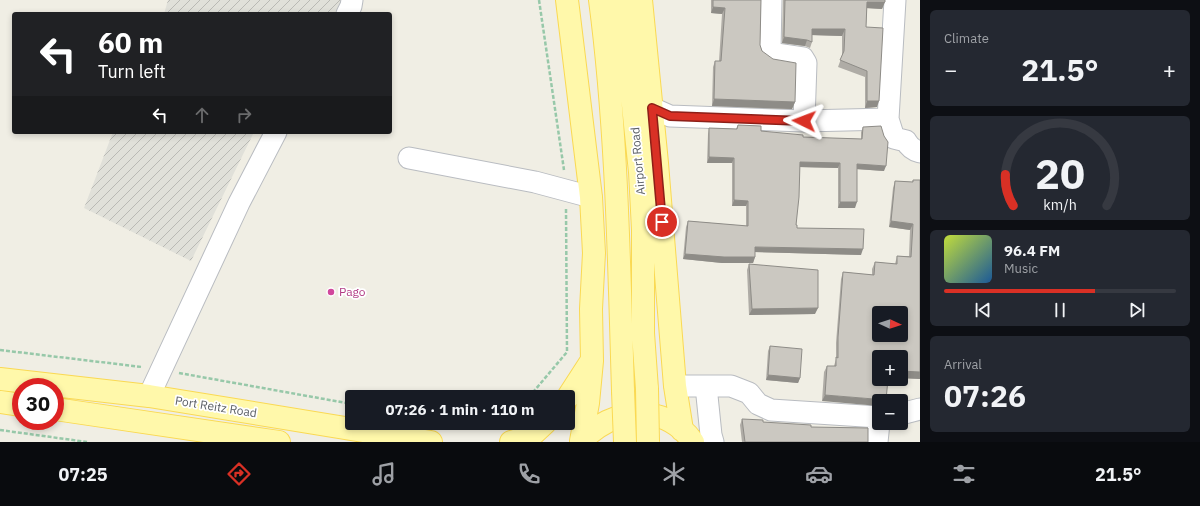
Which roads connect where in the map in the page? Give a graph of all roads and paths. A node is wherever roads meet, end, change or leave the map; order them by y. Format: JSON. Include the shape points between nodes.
{"nodes":[{"id":1,"x":352,"y":0,"type":"edge"},
{"id":2,"x":567,"y":0,"type":"edge"},
{"id":3,"x":600,"y":0,"type":"edge"},
{"id":4,"x":622,"y":0,"type":"edge"},
{"id":5,"x":641,"y":0,"type":"edge"},
{"id":6,"x":770,"y":0,"type":"edge"},
{"id":7,"x":895,"y":0,"type":"edge"},
{"id":8,"x":348,"y":12,"type":"edge"},
{"id":9,"x":652,"y":108,"type":"junction"},
{"id":10,"x":888,"y":119,"type":"junction"},
{"id":11,"x":804,"y":121,"type":"junction"},
{"id":12,"x":275,"y":134,"type":"edge"},
{"id":13,"x":920,"y":152,"type":"edge"},
{"id":14,"x":409,"y":158,"type":"dead end"},
{"id":15,"x":591,"y":197,"type":"junction"},
{"id":16,"x":592,"y":361,"type":"junction"},
{"id":17,"x":0,"y":379,"type":"edge"},
{"id":18,"x":675,"y":386,"type":"junction"},
{"id":19,"x":706,"y":386,"type":"junction"},
{"id":20,"x":573,"y":390,"type":"edge"},
{"id":21,"x":149,"y":396,"type":"junction"},
{"id":22,"x":0,"y":402,"type":"edge"},
{"id":23,"x":12,"y":404,"type":"edge"},
{"id":24,"x":920,"y":409,"type":"edge"},
{"id":25,"x":64,"y":410,"type":"edge"},
{"id":26,"x":908,"y":412,"type":"edge"},
{"id":27,"x":872,"y":417,"type":"edge"},
{"id":28,"x":0,"y":430,"type":"edge"},
{"id":29,"x":537,"y":430,"type":"edge"},
{"id":30,"x":879,"y":430,"type":"edge"},
{"id":31,"x":688,"y":436,"type":"edge"},
{"id":32,"x":268,"y":441,"type":"edge"},
{"id":33,"x":87,"y":442,"type":"edge"},
{"id":34,"x":431,"y":442,"type":"edge"},
{"id":35,"x":511,"y":442,"type":"edge"},
{"id":36,"x":581,"y":442,"type":"edge"},
{"id":37,"x":625,"y":442,"type":"edge"},
{"id":38,"x":648,"y":442,"type":"edge"},
{"id":39,"x":713,"y":442,"type":"edge"},
{"id":40,"x":878,"y":442,"type":"edge"}],
"edges":[{"from":1,"to":8,"type":"street"},
{"from":2,"to":15,"type":"main road"},
{"from":3,"to":37,"type":"main road","name":"Airport Road","bridge":true,"via":[[615,170]]},
{"from":4,"to":38,"type":"main road","name":"Airport Road","bridge":true,"via":[[640,172]]},
{"from":5,"to":9,"type":"main road"},
{"from":6,"to":11,"type":"street","via":[[770,51],[803,58],[806,63]]},
{"from":7,"to":10,"type":"street"},
{"from":9,"to":11,"type":"street","via":[[670,116]]},
{"from":9,"to":18,"type":"main road"},
{"from":10,"to":11,"type":"street"},
{"from":10,"to":13,"type":"street","via":[[894,138],[906,141],[914,151]]},
{"from":12,"to":21,"type":"street","via":[[232,217]]},
{"from":14,"to":15,"type":"street","via":[[535,182]]},
{"from":15,"to":16,"type":"main road","via":[[594,253]]},
{"from":16,"to":20,"type":"main road"},
{"from":16,"to":36,"type":"main road"},
{"from":17,"to":21,"type":"main road","name":"Port Reitz Road"},
{"from":18,"to":19,"type":"street"},
{"from":18,"to":31,"type":"main road"},
{"from":19,"to":27,"type":"street","via":[[731,386],[749,393],[758,404],[772,410]]},
{"from":19,"to":39,"type":"street"},
{"from":21,"to":34,"type":"main road","name":"Port Reitz Road"},
{"from":22,"to":23,"type":"main road"},
{"from":24,"to":26,"type":"street"},
{"from":25,"to":32,"type":"main road"},
{"from":28,"to":33,"type":"path"},
{"from":29,"to":35,"type":"main road","via":[[531,436]]},
{"from":30,"to":40,"type":"street"},
{"from":31,"to":36,"type":"main road","via":[[660,418],[635,414],[623,415],[600,424]]}]}
